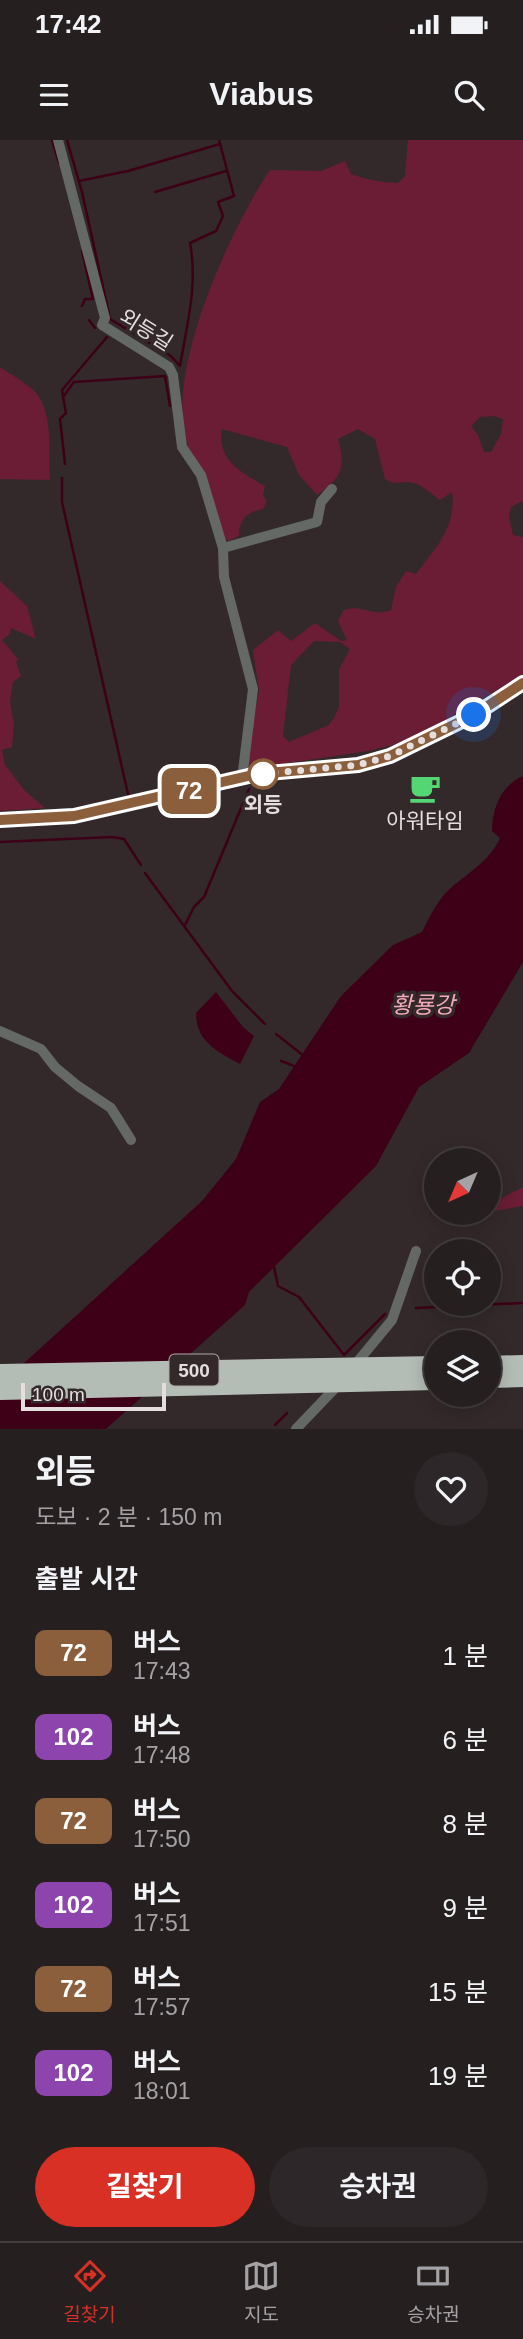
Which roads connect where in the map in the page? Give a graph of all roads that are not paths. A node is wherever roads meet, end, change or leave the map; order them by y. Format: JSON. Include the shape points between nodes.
{"nodes":[{"id":1,"x":58,"y":140,"type":"edge"},
{"id":2,"x":332,"y":489,"type":"dead end"},
{"id":3,"x":223,"y":548,"type":"junction"},
{"id":4,"x":523,"y":683,"type":"edge"},
{"id":5,"x":242,"y":779,"type":"junction"},
{"id":6,"x":0,"y":820,"type":"edge"},
{"id":7,"x":0,"y":1031,"type":"edge"},
{"id":8,"x":131,"y":1140,"type":"dead end"},
{"id":9,"x":415,"y":1251,"type":"dead end"},
{"id":10,"x":523,"y":1364,"type":"edge"},
{"id":11,"x":424,"y":1365,"type":"edge"},
{"id":12,"x":501,"y":1365,"type":"edge"},
{"id":13,"x":0,"y":1373,"type":"edge"},
{"id":14,"x":523,"y":1378,"type":"edge"},
{"id":15,"x":501,"y":1379,"type":"edge"},
{"id":16,"x":424,"y":1381,"type":"edge"},
{"id":17,"x":0,"y":1391,"type":"edge"},
{"id":18,"x":296,"y":1429,"type":"edge"}],
"edges":[{"from":1,"to":3,"type":"street","name":"외등길","via":[[105,318],[102,325],[169,366],[182,447],[201,475]]},
{"from":2,"to":3,"type":"street","via":[[321,502],[317,522]]},
{"from":3,"to":5,"type":"street","name":"외등길","via":[[224,577],[253,689]]},
{"from":4,"to":5,"type":"street","via":[[474,715],[390,756],[358,765]]},
{"from":5,"to":6,"type":"street","via":[[74,816]]},
{"from":7,"to":8,"type":"street","via":[[41,1049],[62,1074],[111,1108]]},
{"from":9,"to":18,"type":"street","via":[[392,1320],[330,1396]]},
{"from":10,"to":12,"type":"highway"},
{"from":11,"to":13,"type":"highway","number":"500"},
{"from":14,"to":15,"type":"highway"},
{"from":16,"to":17,"type":"highway","number":"500"}]}
